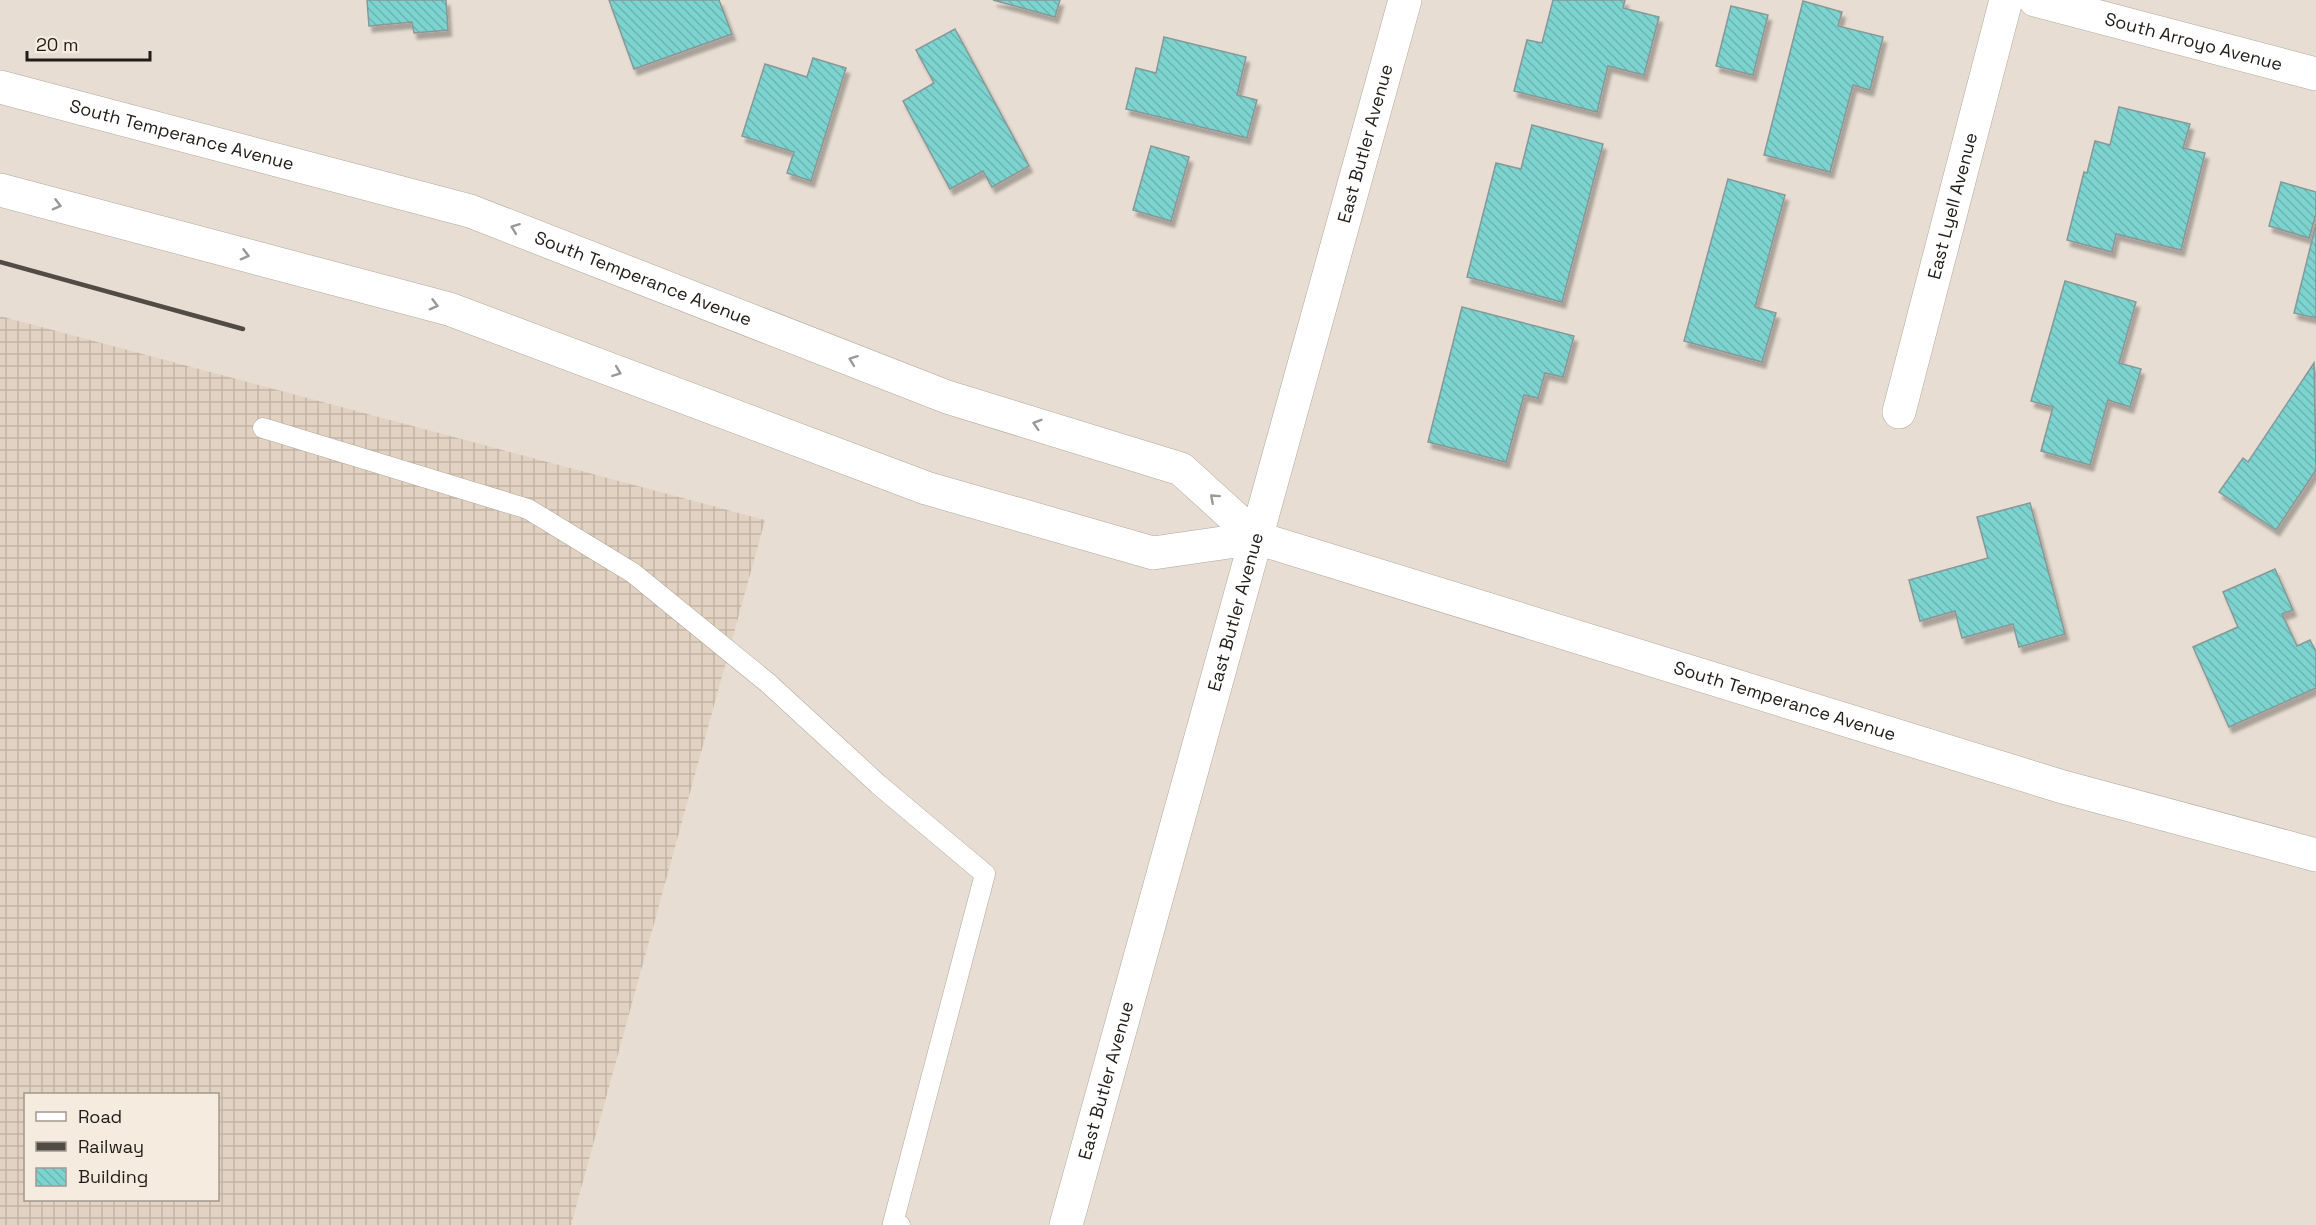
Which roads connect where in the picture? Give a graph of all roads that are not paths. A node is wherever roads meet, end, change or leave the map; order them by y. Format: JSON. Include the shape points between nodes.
{"nodes":[{"id":1,"x":1405,"y":0,"type":"edge"},
{"id":2,"x":2006,"y":0,"type":"edge"},
{"id":3,"x":2035,"y":0,"type":"edge"},
{"id":4,"x":2316,"y":74,"type":"edge"},
{"id":5,"x":0,"y":87,"type":"edge"},
{"id":6,"x":0,"y":190,"type":"edge"},
{"id":7,"x":1899,"y":412,"type":"dead end"},
{"id":8,"x":262,"y":428,"type":"dead end"},
{"id":9,"x":1257,"y":538,"type":"junction"},
{"id":10,"x":2316,"y":855,"type":"edge"},
{"id":11,"x":895,"y":1224,"type":"edge"},
{"id":12,"x":1066,"y":1225,"type":"edge"}],
"edges":[{"from":1,"to":9,"type":"main road","name":"East Butler Avenue"},
{"from":2,"to":7,"type":"main road","name":"East Lyell Avenue"},
{"from":3,"to":4,"type":"main road","name":"South Arroyo Avenue"},
{"from":9,"to":5,"type":"main road","name":"South Temperance Avenue","one_way":true,"via":[[1181,469],[947,397],[470,211]]},
{"from":6,"to":9,"type":"main road","name":"South Temperance Avenue","one_way":true,"via":[[449,309],[926,488],[1153,553]]},
{"from":8,"to":11,"type":"lane","via":[[528,509],[633,573],[768,683],[879,785],[985,874]]},
{"from":9,"to":10,"type":"main road","name":"South Temperance Avenue","via":[[2063,787]]},
{"from":9,"to":12,"type":"main road","name":"East Butler Avenue"}]}
